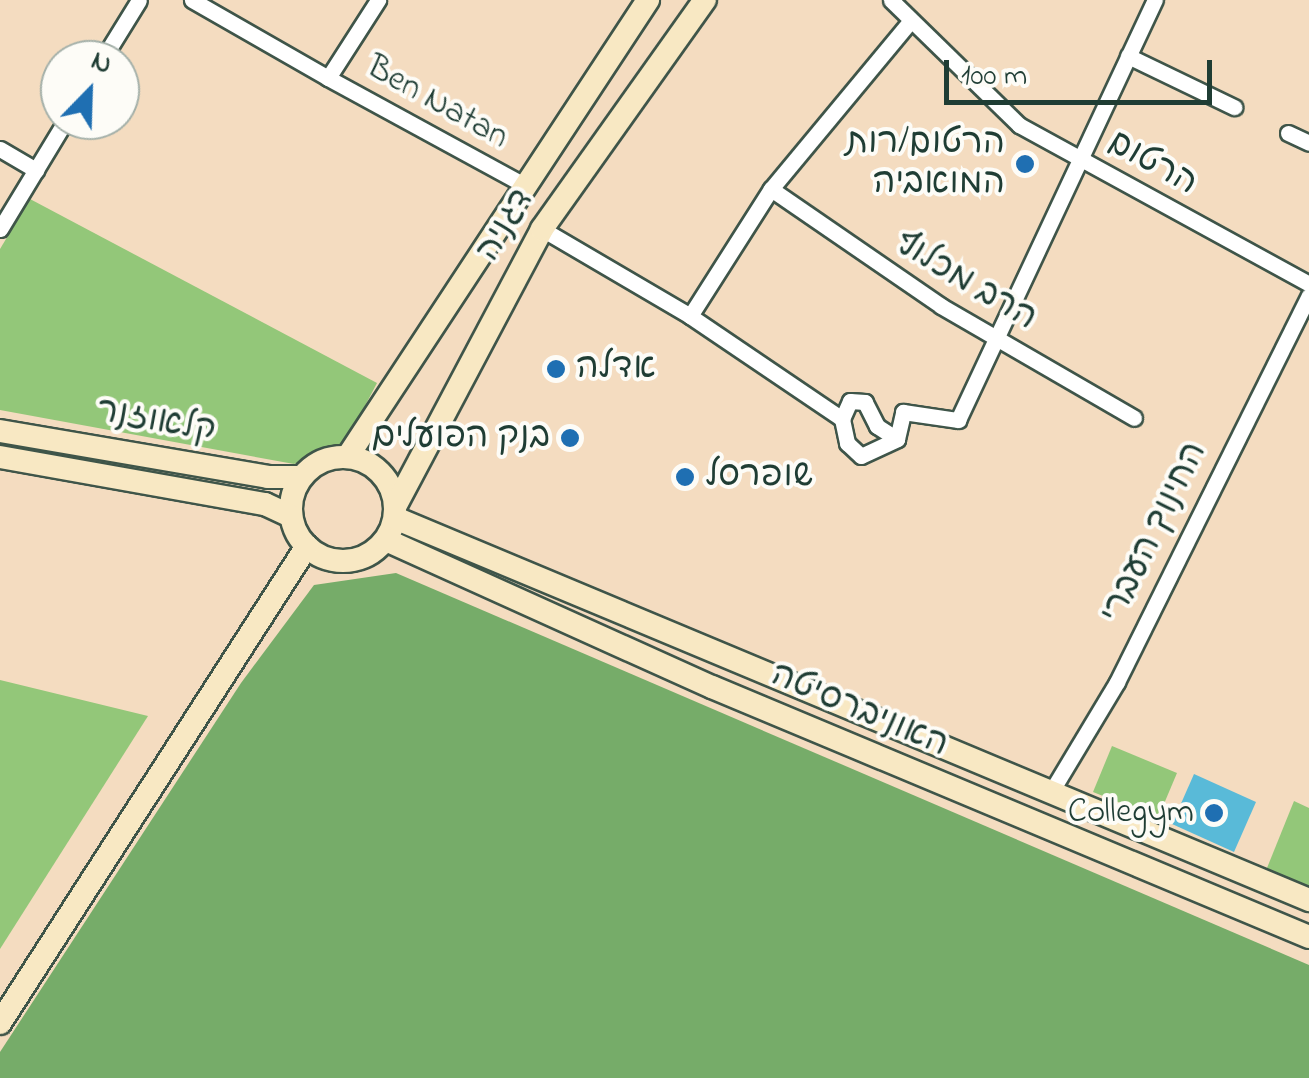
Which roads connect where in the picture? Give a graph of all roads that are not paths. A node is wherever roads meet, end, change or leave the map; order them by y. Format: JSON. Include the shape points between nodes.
{"nodes":[{"id":1,"x":139,"y":0,"type":"edge"},
{"id":2,"x":192,"y":0,"type":"edge"},
{"id":3,"x":378,"y":0,"type":"edge"},
{"id":4,"x":648,"y":0,"type":"edge"},
{"id":5,"x":705,"y":0,"type":"edge"},
{"id":6,"x":891,"y":0,"type":"edge"},
{"id":7,"x":1155,"y":0,"type":"edge"},
{"id":8,"x":908,"y":24,"type":"junction"},
{"id":9,"x":114,"y":40,"type":"edge"},
{"id":10,"x":1128,"y":56,"type":"junction"},
{"id":11,"x":328,"y":78,"type":"junction"},
{"id":12,"x":1234,"y":107,"type":"dead end"},
{"id":13,"x":1288,"y":133,"type":"dead end"},
{"id":14,"x":54,"y":140,"type":"edge"},
{"id":15,"x":1309,"y":143,"type":"edge"},
{"id":16,"x":0,"y":149,"type":"edge"},
{"id":17,"x":1080,"y":158,"type":"junction"},
{"id":18,"x":36,"y":170,"type":"junction"},
{"id":19,"x":516,"y":181,"type":"dead end"},
{"id":20,"x":771,"y":188,"type":"junction"},
{"id":21,"x":542,"y":228,"type":"junction"},
{"id":22,"x":0,"y":229,"type":"edge"},
{"id":23,"x":1309,"y":284,"type":"edge"},
{"id":24,"x":1309,"y":296,"type":"edge"},
{"id":25,"x":690,"y":316,"type":"junction"},
{"id":26,"x":995,"y":336,"type":"junction"},
{"id":27,"x":1134,"y":418,"type":"dead end"},
{"id":28,"x":842,"y":419,"type":"junction"},
{"id":29,"x":0,"y":431,"type":"edge"},
{"id":30,"x":897,"y":438,"type":"junction"},
{"id":31,"x":0,"y":456,"type":"edge"},
{"id":32,"x":348,"y":456,"type":"junction"},
{"id":33,"x":301,"y":477,"type":"junction"},
{"id":34,"x":291,"y":516,"type":"junction"},
{"id":35,"x":392,"y":521,"type":"junction"},
{"id":36,"x":307,"y":546,"type":"junction"},
{"id":37,"x":1051,"y":792,"type":"junction"},
{"id":38,"x":1309,"y":900,"type":"edge"},
{"id":39,"x":1309,"y":937,"type":"edge"},
{"id":40,"x":0,"y":1024,"type":"edge"}],
"edges":[{"from":1,"to":9,"type":"street"},
{"from":2,"to":11,"type":"street","name":"Ben Natan"},
{"from":3,"to":11,"type":"street","name":"Ben Natan"},
{"from":4,"to":32,"type":"street","name":"דגניה"},
{"from":5,"to":21,"type":"street","name":"דגניה"},
{"from":6,"to":8,"type":"street","name":"הרטום"},
{"from":7,"to":10,"type":"street"},
{"from":8,"to":17,"type":"street","name":"הרטום","via":[[1019,125]]},
{"from":8,"to":20,"type":"street"},
{"from":10,"to":12,"type":"street"},
{"from":10,"to":17,"type":"street"},
{"from":11,"to":19,"type":"street","name":"Ben Natan"},
{"from":13,"to":15,"type":"street"},
{"from":14,"to":18,"type":"street"},
{"from":16,"to":18,"type":"street"},
{"from":17,"to":23,"type":"street","name":"הרטום"},
{"from":17,"to":26,"type":"street"},
{"from":18,"to":22,"type":"street"},
{"from":20,"to":25,"type":"street"},
{"from":20,"to":26,"type":"street","name":"הרב מכלוף"},
{"from":21,"to":25,"type":"street"},
{"from":21,"to":35,"type":"street","name":"דגניה"},
{"from":24,"to":37,"type":"street","name":"החינוך העברי","via":[[1117,682]]},
{"from":25,"to":28,"type":"street"},
{"from":26,"to":27,"type":"street","name":"הרב מכלוף"},
{"from":26,"to":30,"type":"street","via":[[958,420],[903,412]]},
{"from":28,"to":30,"type":"street","via":[[847,443],[861,456]]},
{"from":28,"to":30,"type":"street","via":[[850,401],[865,402],[878,426]]},
{"from":29,"to":33,"type":"street","name":"קלאוזנר"},
{"from":31,"to":34,"type":"street","name":"קלאוזנר","via":[[265,504]]},
{"from":32,"to":33,"type":"street","via":[[330,458]]},
{"from":32,"to":35,"type":"street","via":[[381,472]]},
{"from":33,"to":34,"type":"street"},
{"from":34,"to":36,"type":"street"},
{"from":35,"to":36,"type":"street","via":[[358,559],[340,561]]},
{"from":35,"to":37,"type":"street","name":"האוניברסיטה"},
{"from":35,"to":39,"type":"street","name":"האוניברסיטה","via":[[712,687]]},
{"from":36,"to":40,"type":"street"},
{"from":37,"to":38,"type":"street","name":"האוניברסיטה"}]}
